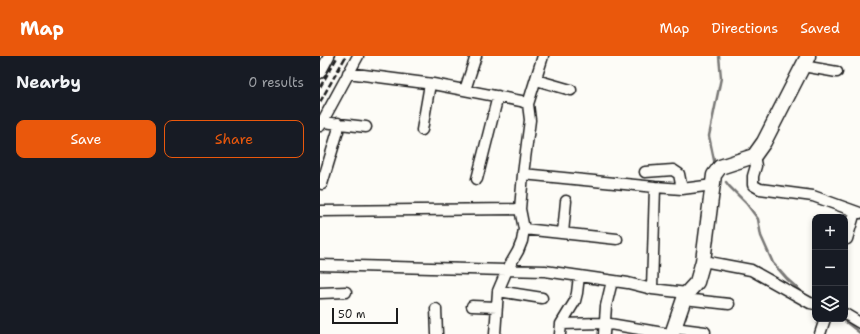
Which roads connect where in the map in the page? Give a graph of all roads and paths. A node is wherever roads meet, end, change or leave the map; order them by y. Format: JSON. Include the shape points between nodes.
{"nodes":[{"id":1,"x":329,"y":56,"type":"edge"},
{"id":2,"x":358,"y":56,"type":"edge"},
{"id":3,"x":476,"y":56,"type":"edge"},
{"id":4,"x":542,"y":56,"type":"edge"},
{"id":5,"x":805,"y":61,"type":"edge"},
{"id":6,"x":320,"y":72,"type":"edge"},
{"id":7,"x":837,"y":72,"type":"dead end"},
{"id":8,"x":348,"y":73,"type":"junction"},
{"id":9,"x":536,"y":80,"type":"junction"},
{"id":10,"x":430,"y":84,"type":"junction"},
{"id":11,"x":465,"y":90,"type":"junction"},
{"id":12,"x":571,"y":90,"type":"dead end"},
{"id":13,"x":498,"y":96,"type":"junction"},
{"id":14,"x":528,"y":104,"type":"junction"},
{"id":15,"x":321,"y":124,"type":"edge"},
{"id":16,"x":338,"y":124,"type":"junction"},
{"id":17,"x":366,"y":127,"type":"dead end"},
{"id":18,"x":422,"y":130,"type":"dead end"},
{"id":19,"x":754,"y":156,"type":"junction"},
{"id":20,"x":645,"y":172,"type":"dead end"},
{"id":21,"x":523,"y":174,"type":"junction"},
{"id":22,"x":477,"y":179,"type":"dead end"},
{"id":23,"x":322,"y":184,"type":"dead end"},
{"id":24,"x":713,"y":185,"type":"junction"},
{"id":25,"x":655,"y":187,"type":"junction"},
{"id":26,"x":682,"y":189,"type":"junction"},
{"id":27,"x":566,"y":201,"type":"dead end"},
{"id":28,"x":520,"y":209,"type":"junction"},
{"id":29,"x":320,"y":211,"type":"edge"},
{"id":30,"x":857,"y":212,"type":"edge"},
{"id":31,"x":524,"y":230,"type":"junction"},
{"id":32,"x":563,"y":232,"type":"junction"},
{"id":33,"x":848,"y":236,"type":"edge"},
{"id":34,"x":617,"y":238,"type":"dead end"},
{"id":35,"x":703,"y":261,"type":"junction"},
{"id":36,"x":320,"y":264,"type":"edge"},
{"id":37,"x":507,"y":270,"type":"junction"},
{"id":38,"x":580,"y":276,"type":"junction"},
{"id":39,"x":612,"y":281,"type":"junction"},
{"id":40,"x":652,"y":288,"type":"junction"},
{"id":41,"x":498,"y":291,"type":"junction"},
{"id":42,"x":346,"y":292,"type":"dead end"},
{"id":43,"x":320,"y":293,"type":"edge"},
{"id":44,"x":685,"y":296,"type":"junction"},
{"id":45,"x":542,"y":298,"type":"dead end"},
{"id":46,"x":812,"y":303,"type":"edge"},
{"id":47,"x":729,"y":304,"type":"dead end"},
{"id":48,"x":472,"y":306,"type":"dead end"},
{"id":49,"x":497,"y":307,"type":"junction"},
{"id":50,"x":436,"y":309,"type":"dead end"},
{"id":51,"x":848,"y":316,"type":"edge"},
{"id":52,"x":824,"y":322,"type":"edge"},
{"id":53,"x":860,"y":322,"type":"edge"},
{"id":54,"x":604,"y":323,"type":"junction"},
{"id":55,"x":561,"y":329,"type":"edge"},
{"id":56,"x":672,"y":332,"type":"edge"},
{"id":57,"x":705,"y":332,"type":"dead end"},
{"id":58,"x":437,"y":334,"type":"edge"},
{"id":59,"x":495,"y":334,"type":"edge"},
{"id":60,"x":604,"y":334,"type":"edge"},
{"id":61,"x":820,"y":334,"type":"edge"}],
"edges":[{"from":1,"to":6,"type":"street"},
{"from":2,"to":8,"type":"street"},
{"from":3,"to":11,"type":"street"},
{"from":4,"to":9,"type":"street"},
{"from":5,"to":7,"type":"street"},
{"from":5,"to":19,"type":"street","via":[[764,142]]},
{"from":8,"to":10,"type":"street"},
{"from":8,"to":15,"type":"street"},
{"from":9,"to":12,"type":"street"},
{"from":9,"to":14,"type":"street"},
{"from":10,"to":11,"type":"street"},
{"from":10,"to":18,"type":"street"},
{"from":11,"to":13,"type":"street"},
{"from":13,"to":14,"type":"street","via":[[521,100]]},
{"from":13,"to":22,"type":"street"},
{"from":14,"to":21,"type":"street","via":[[530,120]]},
{"from":15,"to":16,"type":"street"},
{"from":16,"to":17,"type":"street"},
{"from":16,"to":23,"type":"street"},
{"from":19,"to":24,"type":"street","via":[[720,167],[714,175]]},
{"from":19,"to":30,"type":"street","via":[[756,166],[753,185],[813,196]]},
{"from":20,"to":26,"type":"street","via":[[673,170],[679,174]]},
{"from":21,"to":25,"type":"street"},
{"from":21,"to":28,"type":"street"},
{"from":24,"to":26,"type":"street"},
{"from":24,"to":35,"type":"street"},
{"from":25,"to":26,"type":"street"},
{"from":25,"to":40,"type":"street"},
{"from":27,"to":32,"type":"street"},
{"from":28,"to":29,"type":"street"},
{"from":28,"to":31,"type":"street"},
{"from":30,"to":33,"type":"street"},
{"from":31,"to":32,"type":"street"},
{"from":31,"to":37,"type":"street","via":[[518,251]]},
{"from":32,"to":34,"type":"street"},
{"from":35,"to":44,"type":"street","via":[[697,282]]},
{"from":35,"to":46,"type":"street","via":[[751,270]]},
{"from":36,"to":37,"type":"street"},
{"from":37,"to":38,"type":"street","via":[[545,271]]},
{"from":37,"to":41,"type":"street"},
{"from":38,"to":39,"type":"street"},
{"from":38,"to":55,"type":"street","via":[[575,301]]},
{"from":39,"to":40,"type":"street"},
{"from":39,"to":54,"type":"street"},
{"from":40,"to":44,"type":"street"},
{"from":41,"to":45,"type":"street"},
{"from":41,"to":49,"type":"street"},
{"from":42,"to":43,"type":"street"},
{"from":44,"to":47,"type":"street"},
{"from":44,"to":56,"type":"street"},
{"from":48,"to":49,"type":"street"},
{"from":49,"to":59,"type":"street"},
{"from":50,"to":58,"type":"street"},
{"from":51,"to":53,"type":"street"},
{"from":52,"to":61,"type":"street"},
{"from":54,"to":55,"type":"street"},
{"from":54,"to":56,"type":"street"},
{"from":54,"to":60,"type":"street"},
{"from":56,"to":57,"type":"street"}]}
